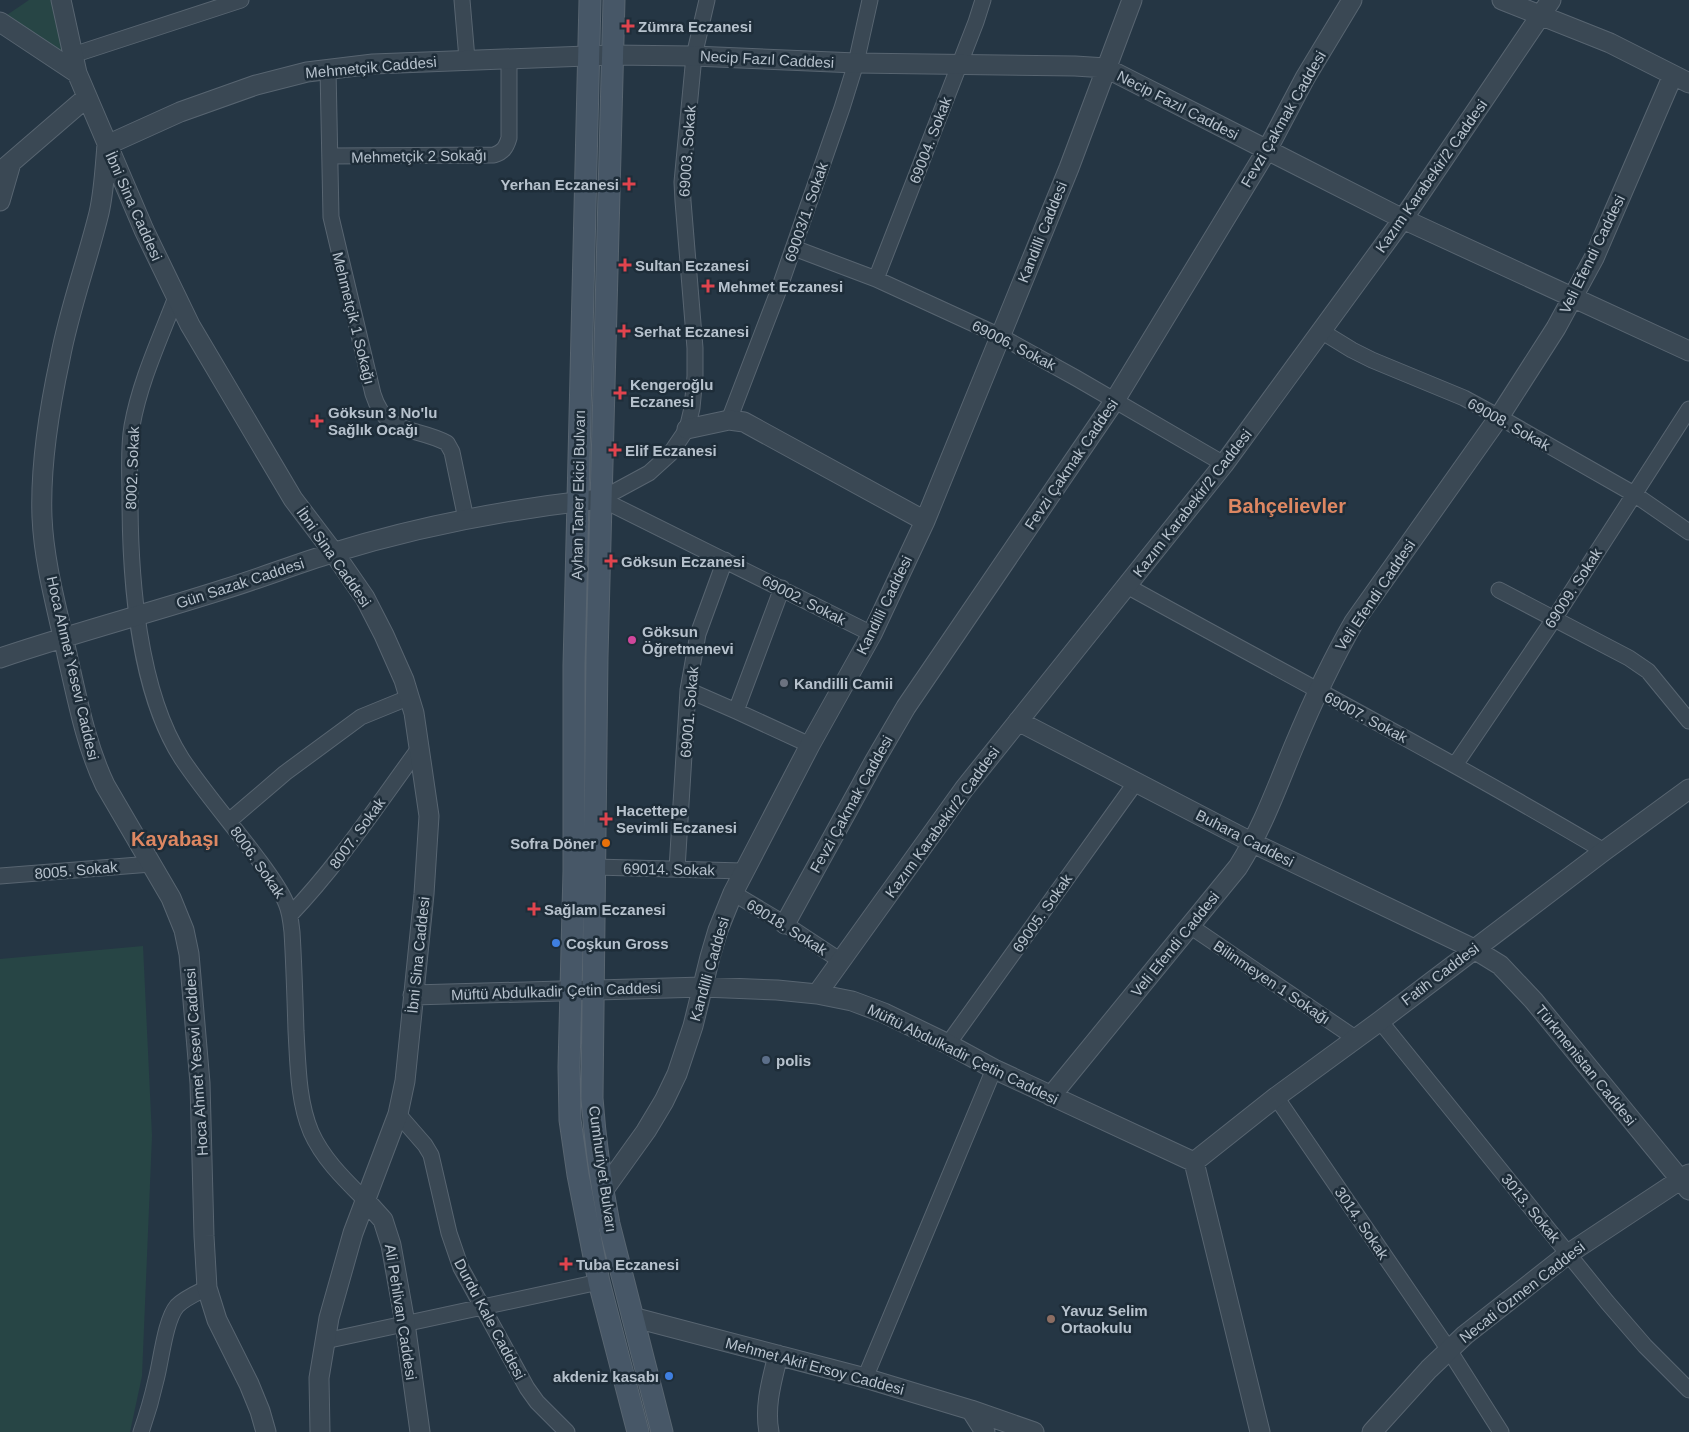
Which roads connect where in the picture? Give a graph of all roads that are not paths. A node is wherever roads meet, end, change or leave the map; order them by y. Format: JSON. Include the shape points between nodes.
{"nodes":[{"id":1,"x":61,"y":0,"type":"edge"},
{"id":2,"x":241,"y":0,"type":"edge"},
{"id":3,"x":462,"y":0,"type":"edge"},
{"id":4,"x":590,"y":0,"type":"edge"},
{"id":5,"x":614,"y":0,"type":"edge"},
{"id":6,"x":707,"y":0,"type":"edge"},
{"id":7,"x":870,"y":0,"type":"edge"},
{"id":8,"x":983,"y":0,"type":"edge"},
{"id":9,"x":1132,"y":0,"type":"edge"},
{"id":10,"x":1352,"y":0,"type":"edge"},
{"id":11,"x":1502,"y":0,"type":"edge"},
{"id":12,"x":1546,"y":8,"type":"edge"},
{"id":13,"x":0,"y":22,"type":"edge"},
{"id":14,"x":73,"y":55,"type":"junction"},
{"id":15,"x":590,"y":55,"type":"junction"},
{"id":16,"x":612,"y":55,"type":"junction"},
{"id":17,"x":694,"y":56,"type":"junction"},
{"id":18,"x":509,"y":58,"type":"junction"},
{"id":19,"x":467,"y":59,"type":"junction"},
{"id":20,"x":856,"y":63,"type":"junction"},
{"id":21,"x":959,"y":64,"type":"junction"},
{"id":22,"x":1106,"y":68,"type":"junction"},
{"id":23,"x":328,"y":69,"type":"junction"},
{"id":24,"x":77,"y":73,"type":"junction"},
{"id":25,"x":1681,"y":79,"type":"edge"},
{"id":26,"x":86,"y":97,"type":"junction"},
{"id":27,"x":107,"y":146,"type":"junction"},
{"id":28,"x":1267,"y":150,"type":"junction"},
{"id":29,"x":330,"y":156,"type":"junction"},
{"id":30,"x":5,"y":167,"type":"edge"},
{"id":31,"x":0,"y":201,"type":"edge"},
{"id":32,"x":1403,"y":219,"type":"junction"},
{"id":33,"x":794,"y":248,"type":"junction"},
{"id":34,"x":876,"y":279,"type":"junction"},
{"id":35,"x":176,"y":297,"type":"junction"},
{"id":36,"x":1574,"y":297,"type":"junction"},
{"id":37,"x":1321,"y":331,"type":"junction"},
{"id":38,"x":1000,"y":336,"type":"junction"},
{"id":39,"x":1689,"y":351,"type":"edge"},
{"id":40,"x":1115,"y":400,"type":"junction"},
{"id":41,"x":1689,"y":409,"type":"edge"},
{"id":42,"x":1499,"y":417,"type":"junction"},
{"id":43,"x":729,"y":420,"type":"junction"},
{"id":44,"x":687,"y":429,"type":"junction"},
{"id":45,"x":1224,"y":464,"type":"junction"},
{"id":46,"x":1634,"y":494,"type":"junction"},
{"id":47,"x":601,"y":499,"type":"junction"},
{"id":48,"x":578,"y":501,"type":"junction"},
{"id":49,"x":466,"y":519,"type":"junction"},
{"id":50,"x":925,"y":521,"type":"junction"},
{"id":51,"x":1689,"y":532,"type":"edge"},
{"id":52,"x":334,"y":553,"type":"junction"},
{"id":53,"x":725,"y":560,"type":"junction"},
{"id":54,"x":1127,"y":586,"type":"junction"},
{"id":55,"x":782,"y":588,"type":"junction"},
{"id":56,"x":1500,"y":590,"type":"dead end"},
{"id":57,"x":137,"y":615,"type":"junction"},
{"id":58,"x":1554,"y":619,"type":"junction"},
{"id":59,"x":872,"y":634,"type":"junction"},
{"id":60,"x":64,"y":637,"type":"junction"},
{"id":61,"x":0,"y":658,"type":"edge"},
{"id":62,"x":688,"y":690,"type":"junction"},
{"id":63,"x":1318,"y":692,"type":"junction"},
{"id":64,"x":410,"y":697,"type":"junction"},
{"id":65,"x":736,"y":711,"type":"junction"},
{"id":66,"x":1018,"y":721,"type":"junction"},
{"id":67,"x":1689,"y":721,"type":"edge"},
{"id":68,"x":810,"y":746,"type":"junction"},
{"id":69,"x":420,"y":747,"type":"junction"},
{"id":70,"x":1456,"y":765,"type":"junction"},
{"id":71,"x":1136,"y":782,"type":"junction"},
{"id":72,"x":1689,"y":789,"type":"edge"},
{"id":73,"x":230,"y":821,"type":"junction"},
{"id":74,"x":1253,"y":843,"type":"junction"},
{"id":75,"x":1604,"y":851,"type":"junction"},
{"id":76,"x":151,"y":864,"type":"junction"},
{"id":77,"x":595,"y":867,"type":"junction"},
{"id":78,"x":678,"y":869,"type":"junction"},
{"id":79,"x":743,"y":871,"type":"junction"},
{"id":80,"x":0,"y":876,"type":"edge"},
{"id":81,"x":733,"y":893,"type":"junction"},
{"id":82,"x":290,"y":915,"type":"junction"},
{"id":83,"x":785,"y":924,"type":"junction"},
{"id":84,"x":1190,"y":926,"type":"junction"},
{"id":85,"x":1474,"y":949,"type":"junction"},
{"id":86,"x":841,"y":960,"type":"junction"},
{"id":87,"x":703,"y":987,"type":"junction"},
{"id":88,"x":594,"y":989,"type":"junction"},
{"id":89,"x":570,"y":990,"type":"junction"},
{"id":90,"x":817,"y":994,"type":"junction"},
{"id":91,"x":413,"y":995,"type":"junction"},
{"id":92,"x":1380,"y":1021,"type":"junction"},
{"id":93,"x":1355,"y":1038,"type":"junction"},
{"id":94,"x":948,"y":1044,"type":"junction"},
{"id":95,"x":994,"y":1069,"type":"junction"},
{"id":96,"x":1051,"y":1096,"type":"junction"},
{"id":97,"x":1276,"y":1097,"type":"junction"},
{"id":98,"x":398,"y":1114,"type":"junction"},
{"id":99,"x":1194,"y":1162,"type":"junction"},
{"id":100,"x":1686,"y":1182,"type":"edge"},
{"id":101,"x":603,"y":1191,"type":"junction"},
{"id":102,"x":365,"y":1200,"type":"junction"},
{"id":103,"x":1568,"y":1254,"type":"junction"},
{"id":104,"x":599,"y":1282,"type":"junction"},
{"id":105,"x":207,"y":1288,"type":"junction"},
{"id":106,"x":482,"y":1308,"type":"junction"},
{"id":107,"x":632,"y":1317,"type":"junction"},
{"id":108,"x":405,"y":1323,"type":"junction"},
{"id":109,"x":325,"y":1341,"type":"junction"},
{"id":110,"x":1449,"y":1350,"type":"junction"},
{"id":111,"x":778,"y":1355,"type":"junction"},
{"id":112,"x":865,"y":1378,"type":"junction"},
{"id":113,"x":1689,"y":1390,"type":"edge"},
{"id":114,"x":971,"y":1410,"type":"junction"},
{"id":115,"x":142,"y":1432,"type":"edge"},
{"id":116,"x":266,"y":1432,"type":"edge"},
{"id":117,"x":320,"y":1432,"type":"edge"},
{"id":118,"x":420,"y":1432,"type":"edge"},
{"id":119,"x":567,"y":1432,"type":"edge"},
{"id":120,"x":638,"y":1432,"type":"edge"},
{"id":121,"x":662,"y":1432,"type":"edge"},
{"id":122,"x":769,"y":1432,"type":"edge"},
{"id":123,"x":985,"y":1432,"type":"edge"},
{"id":124,"x":1034,"y":1432,"type":"edge"},
{"id":125,"x":1260,"y":1432,"type":"edge"},
{"id":126,"x":1372,"y":1432,"type":"edge"},
{"id":127,"x":1501,"y":1432,"type":"edge"}],
"edges":[{"from":1,"to":14,"type":"street","name":"İbni Sina Caddesi"},
{"from":2,"to":14,"type":"street"},
{"from":3,"to":19,"type":"street"},
{"from":4,"to":15,"type":"main road","name":"Ayhan Taner Ekici Bulvarı"},
{"from":5,"to":16,"type":"main road","name":"Ayhan Taner Ekici Bulvarı"},
{"from":6,"to":17,"type":"street","name":"69003. Sokak"},
{"from":7,"to":20,"type":"street","name":"69003/1. Sokak"},
{"from":8,"to":21,"type":"street","name":"69004. Sokak"},
{"from":9,"to":22,"type":"street","name":"Kandilli Caddesi"},
{"from":10,"to":28,"type":"street","name":"Fevzi Çakmak Caddesi"},
{"from":11,"to":12,"type":"street"},
{"from":12,"to":25,"type":"street"},
{"from":12,"to":32,"type":"street","name":"Kazım Karabekir/2 Caddesi"},
{"from":13,"to":24,"type":"street"},
{"from":14,"to":24,"type":"street","name":"İbni Sina Caddesi"},
{"from":15,"to":16,"type":"street","name":"Necip Fazıl Caddesi"},
{"from":15,"to":18,"type":"street","name":"Mehmetçik Caddesi"},
{"from":15,"to":48,"type":"main road","name":"Ayhan Taner Ekici Bulvarı"},
{"from":16,"to":17,"type":"street","name":"Necip Fazıl Caddesi"},
{"from":16,"to":47,"type":"main road","name":"Ayhan Taner Ekici Bulvarı"},
{"from":17,"to":20,"type":"street","name":"Necip Fazıl Caddesi"},
{"from":17,"to":44,"type":"street","name":"69003. Sokak","via":[[682,182],[695,348],[692,408]]},
{"from":18,"to":19,"type":"street","name":"Mehmetçik Caddesi"},
{"from":18,"to":29,"type":"street","name":"Mehmetçik 2 Sokağı","via":[[509,138],[502,153]]},
{"from":19,"to":23,"type":"street","name":"Mehmetçik Caddesi"},
{"from":20,"to":21,"type":"street","name":"Necip Fazıl Caddesi"},
{"from":20,"to":33,"type":"street","name":"69003/1. Sokak"},
{"from":21,"to":22,"type":"street","name":"Necip Fazıl Caddesi"},
{"from":21,"to":34,"type":"street","name":"69004. Sokak"},
{"from":22,"to":28,"type":"street","name":"Necip Fazıl Caddesi"},
{"from":22,"to":38,"type":"street","name":"Kandilli Caddesi"},
{"from":23,"to":27,"type":"street","name":"Mehmetçik Caddesi","via":[[230,93]]},
{"from":23,"to":29,"type":"street","name":"Mehmetçik 1 Sokağı"},
{"from":24,"to":26,"type":"street","name":"İbni Sina Caddesi"},
{"from":25,"to":36,"type":"street","name":"Veli Efendi Caddesi"},
{"from":26,"to":27,"type":"street","name":"İbni Sina Caddesi"},
{"from":26,"to":30,"type":"street"},
{"from":27,"to":35,"type":"street","name":"İbni Sina Caddesi"},
{"from":27,"to":60,"type":"street","name":"Hoca Ahmet Yesevi Caddesi","via":[[99,212],[60,358],[50,414],[42,494],[44,539]]},
{"from":28,"to":32,"type":"street","name":"Necip Fazıl Caddesi"},
{"from":28,"to":40,"type":"street","name":"Fevzi Çakmak Caddesi"},
{"from":29,"to":49,"type":"street","name":"Mehmetçik 1 Sokağı","via":[[329,199],[333,232],[376,405],[382,415],[395,425],[447,443],[452,452]]},
{"from":30,"to":31,"type":"street"},
{"from":32,"to":36,"type":"street","name":"Necip Fazıl Caddesi"},
{"from":32,"to":37,"type":"street","name":"Kazım Karabekir/2 Caddesi"},
{"from":33,"to":34,"type":"street","name":"69006. Sokak"},
{"from":33,"to":43,"type":"street","name":"69003/1. Sokak"},
{"from":34,"to":38,"type":"street","name":"69006. Sokak"},
{"from":35,"to":52,"type":"street","name":"İbni Sina Caddesi","via":[[293,499]]},
{"from":35,"to":57,"type":"street","name":"8002. Sokak","via":[[146,374],[132,428],[130,511]]},
{"from":36,"to":39,"type":"street","name":"Necip Fazıl Caddesi"},
{"from":36,"to":42,"type":"street","name":"Veli Efendi Caddesi"},
{"from":37,"to":42,"type":"street","name":"69008. Sokak","via":[[1372,360],[1464,398]]},
{"from":37,"to":45,"type":"street","name":"Kazım Karabekir/2 Caddesi"},
{"from":38,"to":40,"type":"street","name":"69006. Sokak"},
{"from":38,"to":50,"type":"street","name":"Kandilli Caddesi"},
{"from":40,"to":45,"type":"street","name":"69006. Sokak"},
{"from":40,"to":83,"type":"street","name":"Fevzi Çakmak Caddesi","via":[[906,707]]},
{"from":41,"to":46,"type":"street","name":"69009. Sokak"},
{"from":42,"to":46,"type":"street","name":"69008. Sokak"},
{"from":42,"to":63,"type":"street","name":"Veli Efendi Caddesi","via":[[1354,622]]},
{"from":43,"to":44,"type":"street"},
{"from":43,"to":50,"type":"street","via":[[744,422]]},
{"from":44,"to":47,"type":"street","name":"69003. Sokak","via":[[670,454],[649,473]]},
{"from":45,"to":54,"type":"street","name":"Kazım Karabekir/2 Caddesi"},
{"from":46,"to":51,"type":"street","name":"69008. Sokak"},
{"from":46,"to":58,"type":"street","name":"69009. Sokak"},
{"from":47,"to":48,"type":"street","name":"Gün Sazak Caddesi"},
{"from":47,"to":53,"type":"street","name":"69002. Sokak"},
{"from":47,"to":77,"type":"main road","name":"Ayhan Taner Ekici Bulvarı"},
{"from":48,"to":49,"type":"street","name":"Gün Sazak Caddesi"},
{"from":48,"to":89,"type":"main road","name":"Ayhan Taner Ekici Bulvarı"},
{"from":49,"to":52,"type":"street","name":"Gün Sazak Caddesi"},
{"from":50,"to":59,"type":"street","name":"Kandilli Caddesi"},
{"from":52,"to":57,"type":"street","name":"Gün Sazak Caddesi"},
{"from":52,"to":64,"type":"street","name":"İbni Sina Caddesi","via":[[365,598]]},
{"from":53,"to":55,"type":"street","name":"69002. Sokak"},
{"from":53,"to":62,"type":"street","name":"69001. Sokak","via":[[698,634]]},
{"from":54,"to":63,"type":"street","name":"69007. Sokak"},
{"from":54,"to":66,"type":"street","name":"Kazım Karabekir/2 Caddesi"},
{"from":55,"to":59,"type":"street","name":"69002. Sokak"},
{"from":55,"to":65,"type":"street"},
{"from":56,"to":58,"type":"street"},
{"from":57,"to":60,"type":"street","name":"Gün Sazak Caddesi"},
{"from":57,"to":73,"type":"street","name":"8006. Sokak","via":[[153,695],[168,732],[181,758]]},
{"from":58,"to":67,"type":"street","via":[[1648,670]]},
{"from":58,"to":70,"type":"street","name":"69009. Sokak"},
{"from":59,"to":68,"type":"street","name":"Kandilli Caddesi"},
{"from":60,"to":61,"type":"street","name":"Gün Sazak Caddesi"},
{"from":60,"to":76,"type":"street","name":"Hoca Ahmet Yesevi Caddesi","via":[[81,716],[96,766]]},
{"from":62,"to":65,"type":"street"},
{"from":62,"to":78,"type":"street","name":"69001. Sokak"},
{"from":63,"to":70,"type":"street","name":"69007. Sokak"},
{"from":63,"to":74,"type":"street","name":"Veli Efendi Caddesi"},
{"from":64,"to":69,"type":"street","name":"İbni Sina Caddesi"},
{"from":64,"to":73,"type":"street","via":[[361,717],[285,773]]},
{"from":65,"to":68,"type":"street"},
{"from":66,"to":71,"type":"street","name":"Buhara Caddesi"},
{"from":66,"to":86,"type":"street","name":"Kazım Karabekir/2 Caddesi","via":[[964,789]]},
{"from":68,"to":79,"type":"street","name":"Kandilli Caddesi"},
{"from":69,"to":82,"type":"street","name":"8007. Sokak","via":[[340,857]]},
{"from":69,"to":91,"type":"street","name":"İbni Sina Caddesi","via":[[429,816]]},
{"from":70,"to":75,"type":"street","name":"69007. Sokak"},
{"from":71,"to":74,"type":"street","name":"Buhara Caddesi"},
{"from":71,"to":94,"type":"street","name":"69005. Sokak"},
{"from":72,"to":75,"type":"street","name":"Fatih Caddesi"},
{"from":73,"to":82,"type":"street","name":"8006. Sokak","via":[[276,884]]},
{"from":74,"to":84,"type":"street","name":"Veli Efendi Caddesi","via":[[1238,867]]},
{"from":74,"to":85,"type":"street","name":"Buhara Caddesi"},
{"from":75,"to":85,"type":"street","name":"Fatih Caddesi"},
{"from":76,"to":80,"type":"street","name":"8005. Sokak"},
{"from":76,"to":105,"type":"street","name":"Hoca Ahmet Yesevi Caddesi","via":[[179,914],[190,954],[200,1084]]},
{"from":77,"to":78,"type":"street","name":"69014. Sokak"},
{"from":77,"to":88,"type":"main road","name":"Ayhan Taner Ekici Bulvarı"},
{"from":78,"to":79,"type":"street","name":"69014. Sokak"},
{"from":79,"to":81,"type":"street","name":"Kandilli Caddesi"},
{"from":81,"to":83,"type":"street","name":"69018. Sokak"},
{"from":81,"to":87,"type":"street","name":"Kandilli Caddesi","via":[[718,930]]},
{"from":82,"to":102,"type":"street","name":"8006. Sokak","via":[[298,1063],[305,1116],[331,1164]]},
{"from":83,"to":86,"type":"street","name":"69018. Sokak"},
{"from":84,"to":93,"type":"street","name":"Bilinmeyen 1 Sokağı"},
{"from":84,"to":96,"type":"street","name":"Veli Efendi Caddesi"},
{"from":85,"to":92,"type":"street","name":"Fatih Caddesi"},
{"from":85,"to":100,"type":"street","name":"Türkmenistan Caddesi","via":[[1500,965],[1534,1001]]},
{"from":86,"to":90,"type":"street","name":"Kazım Karabekir/2 Caddesi"},
{"from":87,"to":88,"type":"street","name":"Müftü Abdulkadir Çetin Caddesi"},
{"from":87,"to":90,"type":"street","name":"Müftü Abdulkadir Çetin Caddesi"},
{"from":87,"to":101,"type":"street","name":"Kandilli Caddesi","via":[[677,1074],[664,1101]]},
{"from":88,"to":89,"type":"street","name":"Müftü Abdulkadir Çetin Caddesi"},
{"from":88,"to":101,"type":"main road","name":"Cumhuriyet Bulvarı","via":[[592,1098]]},
{"from":89,"to":91,"type":"street","name":"Müftü Abdulkadir Çetin Caddesi"},
{"from":89,"to":104,"type":"main road","name":"Cumhuriyet Bulvarı","via":[[570,1120]]},
{"from":90,"to":94,"type":"street","name":"Müftü Abdulkadir Çetin Caddesi","via":[[852,1001],[884,1013]]},
{"from":91,"to":98,"type":"street","name":"İbni Sina Caddesi","via":[[405,1081]]},
{"from":92,"to":93,"type":"street","name":"Fatih Caddesi"},
{"from":92,"to":103,"type":"street","name":"3013. Sokak"},
{"from":93,"to":97,"type":"street","name":"Fatih Caddesi"},
{"from":94,"to":95,"type":"street","name":"Müftü Abdulkadir Çetin Caddesi"},
{"from":95,"to":96,"type":"street","name":"Müftü Abdulkadir Çetin Caddesi"},
{"from":95,"to":112,"type":"street"},
{"from":96,"to":99,"type":"street","name":"Müftü Abdulkadir Çetin Caddesi"},
{"from":97,"to":99,"type":"street","name":"Fatih Caddesi"},
{"from":97,"to":110,"type":"street","name":"3014. Sokak"},
{"from":98,"to":102,"type":"street","name":"İbni Sina Caddesi"},
{"from":98,"to":106,"type":"street","name":"Durdu Kale Caddesi","via":[[431,1155],[453,1247]]},
{"from":99,"to":125,"type":"street"},
{"from":100,"to":103,"type":"street","name":"Necati Özmen Caddesi"},
{"from":101,"to":107,"type":"main road","name":"Cumhuriyet Bulvarı"},
{"from":102,"to":108,"type":"street","name":"Ali Pehlivan Caddesi","via":[[383,1220],[388,1232]]},
{"from":102,"to":109,"type":"street","name":"İbni Sina Caddesi","via":[[337,1287]]},
{"from":103,"to":110,"type":"street","name":"Necati Özmen Caddesi"},
{"from":103,"to":113,"type":"street","name":"3013. Sokak","via":[[1645,1346]]},
{"from":104,"to":106,"type":"street"},
{"from":104,"to":120,"type":"main road","name":"Cumhuriyet Bulvarı"},
{"from":105,"to":115,"type":"street","via":[[185,1300],[173,1313]]},
{"from":105,"to":116,"type":"street","name":"Hoca Ahmet Yesevi Caddesi","via":[[221,1329],[250,1384]]},
{"from":106,"to":108,"type":"street"},
{"from":106,"to":119,"type":"street","name":"Durdu Kale Caddesi","via":[[526,1388]]},
{"from":107,"to":111,"type":"street","name":"Mehmet Akif Ersoy Caddesi"},
{"from":107,"to":121,"type":"main road","name":"Cumhuriyet Bulvarı"},
{"from":108,"to":109,"type":"street"},
{"from":108,"to":118,"type":"street","name":"Ali Pehlivan Caddesi"},
{"from":109,"to":117,"type":"street","name":"İbni Sina Caddesi","via":[[319,1378]]},
{"from":110,"to":126,"type":"street","name":"Necati Özmen Caddesi"},
{"from":110,"to":127,"type":"street","name":"3014. Sokak"},
{"from":111,"to":112,"type":"street","name":"Mehmet Akif Ersoy Caddesi"},
{"from":111,"to":122,"type":"street","via":[[769,1392]]},
{"from":112,"to":114,"type":"street","name":"Mehmet Akif Ersoy Caddesi"},
{"from":114,"to":123,"type":"street"},
{"from":114,"to":124,"type":"street","name":"Mehmet Akif Ersoy Caddesi"}]}
